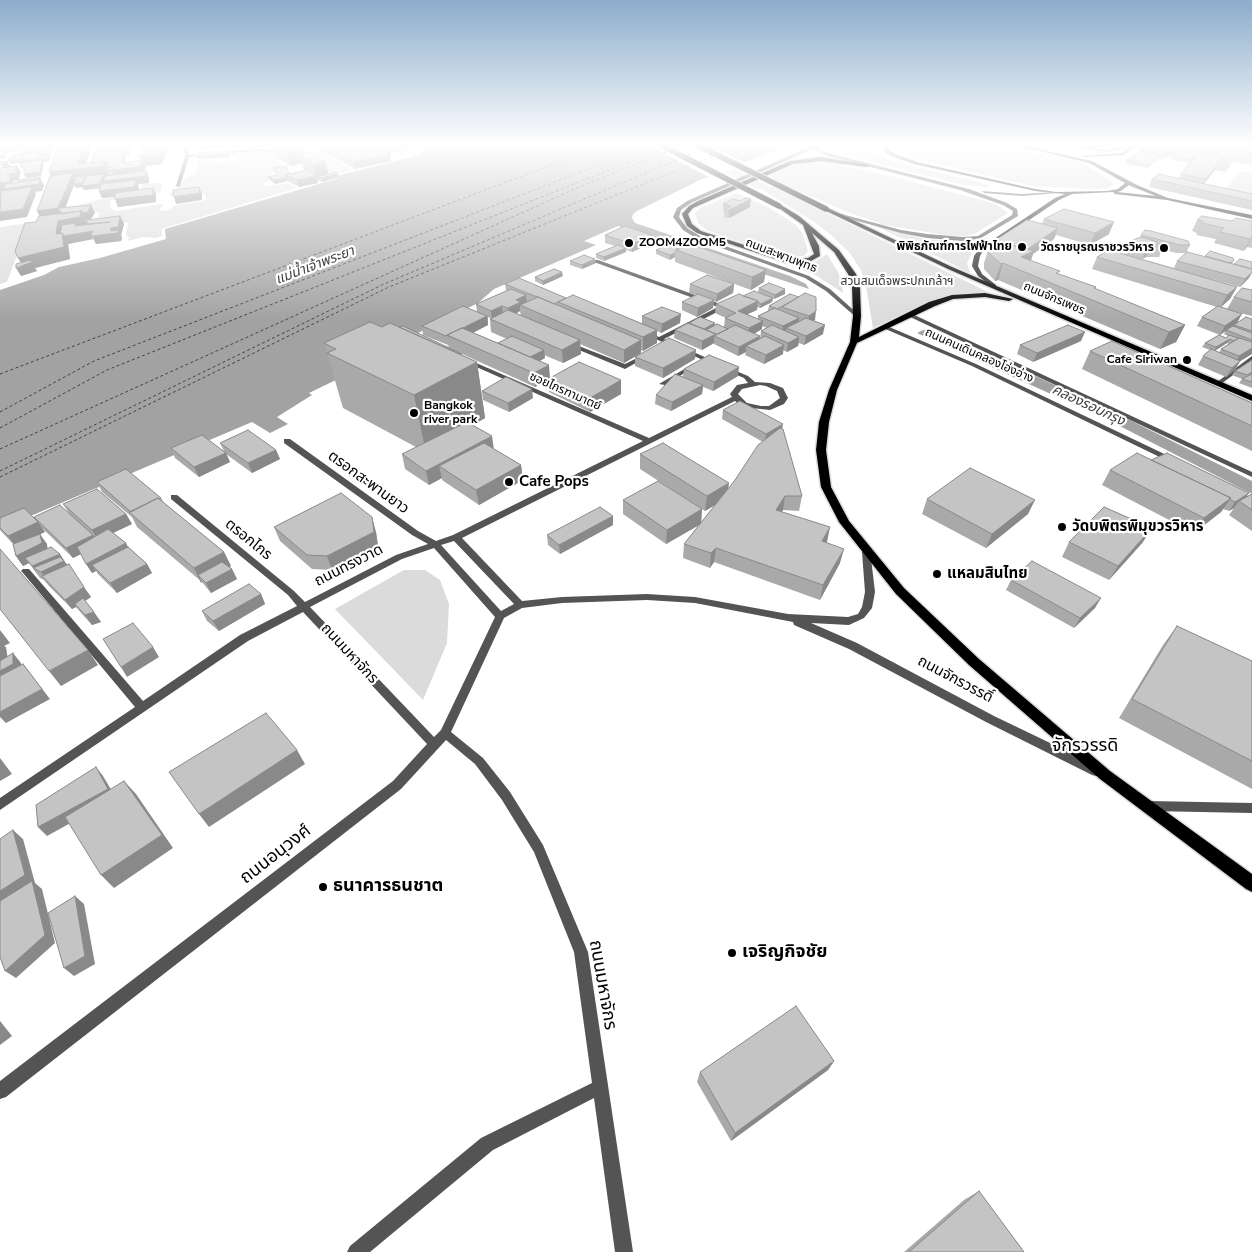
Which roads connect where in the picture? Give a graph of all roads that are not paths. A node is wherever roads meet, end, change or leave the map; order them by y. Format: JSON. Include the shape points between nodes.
{"nodes":[{"id":1,"x":687,"y":203,"type":"edge"},
{"id":2,"x":697,"y":203,"type":"edge"},
{"id":3,"x":774,"y":203,"type":"edge"},
{"id":4,"x":815,"y":203,"type":"edge"},
{"id":5,"x":1003,"y":203,"type":"edge"},
{"id":6,"x":1050,"y":203,"type":"edge"},
{"id":7,"x":1191,"y":203,"type":"edge"},
{"id":8,"x":834,"y":213,"type":"junction"},
{"id":9,"x":1252,"y":217,"type":"edge"},
{"id":10,"x":803,"y":222,"type":"junction"},
{"id":11,"x":596,"y":261,"type":"edge"},
{"id":12,"x":994,"y":286,"type":"junction"},
{"id":13,"x":731,"y":303,"type":"edge"},
{"id":14,"x":1038,"y":306,"type":"junction"},
{"id":15,"x":723,"y":307,"type":"junction"},
{"id":16,"x":857,"y":316,"type":"junction"},
{"id":17,"x":909,"y":316,"type":"junction"},
{"id":18,"x":888,"y":325,"type":"junction"},
{"id":19,"x":640,"y":331,"type":"edge"},
{"id":20,"x":659,"y":339,"type":"junction"},
{"id":21,"x":565,"y":342,"type":"edge"},
{"id":22,"x":854,"y":342,"type":"junction"},
{"id":23,"x":668,"y":343,"type":"junction"},
{"id":24,"x":659,"y":348,"type":"edge"},
{"id":25,"x":650,"y":353,"type":"edge"},
{"id":26,"x":453,"y":355,"type":"edge"},
{"id":27,"x":1252,"y":358,"type":"edge"},
{"id":28,"x":705,"y":359,"type":"junction"},
{"id":29,"x":752,"y":383,"type":"junction"},
{"id":30,"x":663,"y":384,"type":"edge"},
{"id":31,"x":1218,"y":384,"type":"junction"},
{"id":32,"x":736,"y":398,"type":"junction"},
{"id":33,"x":1252,"y":398,"type":"edge"},
{"id":34,"x":287,"y":441,"type":"dead end"},
{"id":35,"x":650,"y":441,"type":"junction"},
{"id":36,"x":1186,"y":466,"type":"edge"},
{"id":37,"x":1252,"y":475,"type":"edge"},
{"id":38,"x":174,"y":497,"type":"dead end"},
{"id":39,"x":456,"y":537,"type":"junction"},
{"id":40,"x":435,"y":544,"type":"junction"},
{"id":41,"x":867,"y":552,"type":"junction"},
{"id":42,"x":26,"y":571,"type":"edge"},
{"id":43,"x":520,"y":605,"type":"junction"},
{"id":44,"x":304,"y":606,"type":"junction"},
{"id":45,"x":500,"y":616,"type":"junction"},
{"id":46,"x":788,"y":618,"type":"junction"},
{"id":47,"x":142,"y":707,"type":"junction"},
{"id":48,"x":446,"y":733,"type":"junction"},
{"id":49,"x":435,"y":745,"type":"junction"},
{"id":50,"x":1105,"y":775,"type":"junction"},
{"id":51,"x":0,"y":805,"type":"edge"},
{"id":52,"x":1149,"y":806,"type":"junction"},
{"id":53,"x":1252,"y":808,"type":"edge"},
{"id":54,"x":1252,"y":884,"type":"edge"},
{"id":55,"x":600,"y":1087,"type":"junction"},
{"id":56,"x":0,"y":1091,"type":"edge"},
{"id":57,"x":356,"y":1252,"type":"edge"},
{"id":58,"x":624,"y":1252,"type":"edge"}],
"edges":[{"from":1,"to":16,"type":"street","name":"ถนนสะพานพุทธ","via":[[679,209],[676,217],[685,230],[701,239],[807,277],[828,290]]},
{"from":2,"to":10,"type":"main road","via":[[685,214],[689,225],[706,235],[792,261],[809,260],[818,255]]},
{"from":3,"to":10,"type":"main road","name":"ถนนจักรวรรดิ์","bridge":true},
{"from":4,"to":8,"type":"main road","bridge":true},
{"from":5,"to":8,"type":"street","via":[[1015,210],[1015,216],[980,237],[963,239],[901,231]]},
{"from":6,"to":12,"type":"main road","name":"ถนนจักรเพชร","via":[[981,250],[975,266],[980,275]]},
{"from":7,"to":9,"type":"main road"},
{"from":8,"to":12,"type":"main road"},
{"from":10,"to":16,"type":"main road","name":"ถนนจักรวรรดิ์","via":[[832,245],[846,263],[856,287]]},
{"from":11,"to":15,"type":"street"},
{"from":12,"to":14,"type":"main road","name":"ถนนจักรเพชร"},
{"from":13,"to":15,"type":"street"},
{"from":14,"to":17,"type":"main road","via":[[997,296],[969,295],[932,304]]},
{"from":14,"to":31,"type":"main road","name":"ถนนจักรเพชร"},
{"from":15,"to":20,"type":"street"},
{"from":16,"to":22,"type":"main road","name":"ถนนจักรวรรดิ์"},
{"from":17,"to":18,"type":"main road"},
{"from":17,"to":37,"type":"street","name":"ถนนคนเดินคลองโอ่งอ่าง"},
{"from":18,"to":22,"type":"main road"},
{"from":18,"to":36,"type":"street","name":"ถนนคนเดินคลองโอ่งอ่าง"},
{"from":19,"to":20,"type":"street"},
{"from":20,"to":23,"type":"street"},
{"from":21,"to":25,"type":"street","via":[[624,367]]},
{"from":22,"to":41,"type":"main road","name":"ถนนจักรวรรดิ์","via":[[833,390],[824,422],[821,450],[826,487],[844,522]]},
{"from":23,"to":24,"type":"street"},
{"from":23,"to":28,"type":"street"},
{"from":26,"to":35,"type":"street","name":"ซอยไกรฑามาตย์"},
{"from":27,"to":31,"type":"street"},
{"from":28,"to":29,"type":"street","via":[[746,377]]},
{"from":28,"to":30,"type":"street"},
{"from":29,"to":32,"type":"street","name":"ถนนทรงวาด","via":[[736,390]]},
{"from":29,"to":32,"type":"street","via":[[775,387],[784,394],[784,398],[776,406],[762,408],[746,405]]},
{"from":31,"to":33,"type":"main road","name":"ถนนจักรเพชร"},
{"from":32,"to":35,"type":"street","name":"ถนนทรงวาด"},
{"from":34,"to":40,"type":"street","name":"ตรอกสะพานยาว"},
{"from":35,"to":39,"type":"street","name":"ถนนทรงวาด"},
{"from":38,"to":44,"type":"street","name":"ตรอกไกร"},
{"from":39,"to":40,"type":"street","name":"ถนนทรงวาด"},
{"from":39,"to":43,"type":"street"},
{"from":40,"to":44,"type":"street","name":"ถนนทรงวาด","via":[[399,557]]},
{"from":40,"to":45,"type":"street","name":"ตรอกสะพานยาว"},
{"from":41,"to":46,"type":"street","name":"ถนนจักรวรรดิ์","via":[[870,592],[867,608],[861,616],[849,621]]},
{"from":41,"to":50,"type":"main road","name":"ถนนจักรวรรดิ์","via":[[930,621]]},
{"from":42,"to":47,"type":"street"},
{"from":43,"to":45,"type":"street"},
{"from":43,"to":46,"type":"street","name":"ถนนจักรวรรดิ์","via":[[562,600],[677,598]]},
{"from":44,"to":47,"type":"street","name":"ถนนทรงวาด","via":[[244,638]]},
{"from":44,"to":49,"type":"street","name":"ถนนมหาจักร"},
{"from":45,"to":48,"type":"street","name":"ถนนอนุวงศ์"},
{"from":46,"to":50,"type":"street","name":"ถนนจักรวรรดิ์","via":[[853,646],[990,719]]},
{"from":47,"to":51,"type":"street","name":"ถนนทรงวาด"},
{"from":48,"to":49,"type":"street","name":"ถนนอนุวงศ์"},
{"from":48,"to":55,"type":"street","name":"ถนนมหาจักร","via":[[478,761],[506,796],[539,849],[581,952]]},
{"from":49,"to":56,"type":"street","name":"ถนนอนุวงศ์","via":[[396,786]]},
{"from":50,"to":52,"type":"main road","name":"ถนนจักรวรรดิ์"},
{"from":52,"to":53,"type":"street"},
{"from":52,"to":54,"type":"main road","name":"ถนนจักรวรรดิ์"},
{"from":55,"to":57,"type":"street","via":[[487,1144]]},
{"from":55,"to":58,"type":"street","name":"ถนนมหาจักร"}]}
